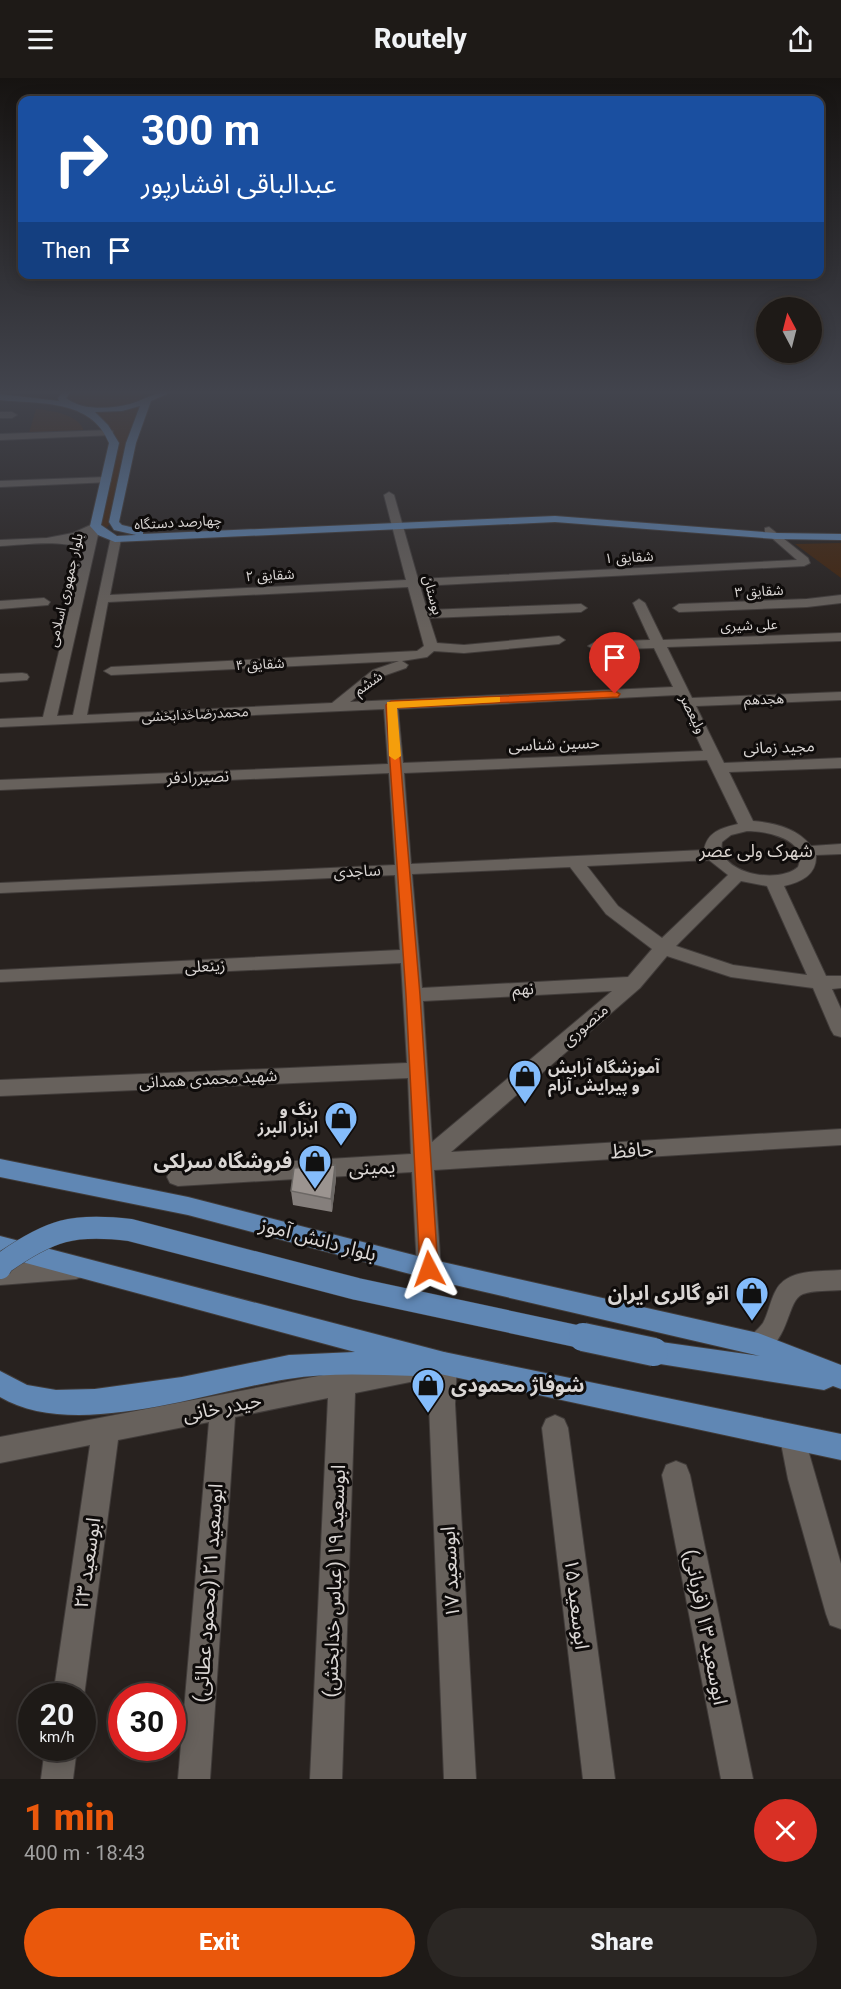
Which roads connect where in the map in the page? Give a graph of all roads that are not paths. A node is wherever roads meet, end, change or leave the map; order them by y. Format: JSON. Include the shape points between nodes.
{"nodes":[{"id":1,"x":108,"y":470,"type":"edge"},
{"id":2,"x":125,"y":470,"type":"edge"},
{"id":3,"x":106,"y":480,"type":"junction"},
{"id":4,"x":0,"y":484,"type":"edge"},
{"id":5,"x":389,"y":495,"type":"dead end"},
{"id":6,"x":398,"y":524,"type":"junction"},
{"id":7,"x":95,"y":527,"type":"junction"},
{"id":8,"x":841,"y":532,"type":"edge"},
{"id":9,"x":116,"y":533,"type":"junction"},
{"id":10,"x":773,"y":533,"type":"junction"},
{"id":11,"x":810,"y":535,"type":"junction"},
{"id":12,"x":841,"y":537,"type":"edge"},
{"id":13,"x":46,"y":541,"type":"junction"},
{"id":14,"x":0,"y":543,"type":"edge"},
{"id":15,"x":90,"y":548,"type":"junction"},
{"id":16,"x":414,"y":582,"type":"junction"},
{"id":17,"x":102,"y":599,"type":"junction"},
{"id":18,"x":841,"y":599,"type":"edge"},
{"id":19,"x":44,"y":602,"type":"dead end"},
{"id":20,"x":639,"y":603,"type":"dead end"},
{"id":21,"x":0,"y":605,"type":"edge"},
{"id":22,"x":581,"y":608,"type":"dead end"},
{"id":23,"x":679,"y":608,"type":"dead end"},
{"id":24,"x":423,"y":614,"type":"junction"},
{"id":25,"x":841,"y":637,"type":"edge"},
{"id":26,"x":559,"y":640,"type":"dead end"},
{"id":27,"x":659,"y":644,"type":"junction"},
{"id":28,"x":595,"y":646,"type":"dead end"},
{"id":29,"x":432,"y":647,"type":"junction"},
{"id":30,"x":405,"y":661,"type":"junction"},
{"id":31,"x":111,"y":670,"type":"dead end"},
{"id":32,"x":22,"y":677,"type":"dead end"},
{"id":33,"x":0,"y":678,"type":"edge"},
{"id":34,"x":684,"y":696,"type":"junction"},
{"id":35,"x":841,"y":696,"type":"edge"},
{"id":36,"x":391,"y":705,"type":"junction"},
{"id":37,"x":337,"y":706,"type":"junction"},
{"id":38,"x":79,"y":719,"type":"junction"},
{"id":39,"x":49,"y":721,"type":"junction"},
{"id":40,"x":0,"y":723,"type":"edge"},
{"id":41,"x":716,"y":761,"type":"junction"},
{"id":42,"x":841,"y":763,"type":"edge"},
{"id":43,"x":396,"y":768,"type":"junction"},
{"id":44,"x":0,"y":785,"type":"edge"},
{"id":45,"x":747,"y":826,"type":"junction"},
{"id":46,"x":841,"y":849,"type":"edge"},
{"id":47,"x":807,"y":851,"type":"junction"},
{"id":48,"x":714,"y":855,"type":"junction"},
{"id":49,"x":574,"y":861,"type":"junction"},
{"id":50,"x":404,"y":869,"type":"junction"},
{"id":51,"x":738,"y":875,"type":"junction"},
{"id":52,"x":774,"y":882,"type":"junction"},
{"id":53,"x":0,"y":888,"type":"edge"},
{"id":54,"x":663,"y":948,"type":"junction"},
{"id":55,"x":410,"y":956,"type":"junction"},
{"id":56,"x":0,"y":976,"type":"edge"},
{"id":57,"x":841,"y":982,"type":"edge"},
{"id":58,"x":633,"y":983,"type":"junction"},
{"id":59,"x":820,"y":983,"type":"junction"},
{"id":60,"x":413,"y":995,"type":"junction"},
{"id":61,"x":841,"y":1030,"type":"edge"},
{"id":62,"x":417,"y":1070,"type":"junction"},
{"id":63,"x":0,"y":1088,"type":"edge"},
{"id":64,"x":841,"y":1137,"type":"edge"},
{"id":65,"x":422,"y":1164,"type":"junction"},
{"id":66,"x":0,"y":1168,"type":"edge"},
{"id":67,"x":178,"y":1177,"type":"dead end"},
{"id":68,"x":0,"y":1246,"type":"edge"},
{"id":69,"x":0,"y":1268,"type":"edge"},
{"id":70,"x":78,"y":1268,"type":"junction"},
{"id":71,"x":429,"y":1269,"type":"junction"},
{"id":72,"x":0,"y":1275,"type":"edge"},
{"id":73,"x":841,"y":1280,"type":"edge"},
{"id":74,"x":758,"y":1344,"type":"junction"},
{"id":75,"x":444,"y":1364,"type":"junction"},
{"id":76,"x":841,"y":1378,"type":"edge"},
{"id":77,"x":0,"y":1383,"type":"edge"},
{"id":78,"x":342,"y":1384,"type":"junction"},
{"id":79,"x":223,"y":1407,"type":"junction"},
{"id":80,"x":555,"y":1428,"type":"dead end"},
{"id":81,"x":106,"y":1430,"type":"junction"},
{"id":82,"x":793,"y":1438,"type":"junction"},
{"id":83,"x":841,"y":1448,"type":"edge"},
{"id":84,"x":0,"y":1450,"type":"edge"},
{"id":85,"x":676,"y":1475,"type":"dead end"},
{"id":86,"x":841,"y":1614,"type":"edge"},
{"id":87,"x":70,"y":1683,"type":"edge"},
{"id":88,"x":59,"y":1761,"type":"edge"},
{"id":89,"x":57,"y":1779,"type":"edge"},
{"id":90,"x":194,"y":1779,"type":"edge"},
{"id":91,"x":326,"y":1779,"type":"edge"},
{"id":92,"x":460,"y":1779,"type":"edge"},
{"id":93,"x":599,"y":1779,"type":"edge"},
{"id":94,"x":737,"y":1779,"type":"edge"}],
"edges":[{"from":1,"to":3,"type":"main road","name":"بلوار جمهوری اسلامی"},
{"from":2,"to":9,"type":"main road","via":[[114,522]]},
{"from":3,"to":4,"type":"street"},
{"from":3,"to":7,"type":"main road","name":"بلوار جمهوری اسلامی"},
{"from":5,"to":6,"type":"street","name":"بوستان"},
{"from":6,"to":9,"type":"main road","name":"چهارصد دستگاه"},
{"from":6,"to":10,"type":"main road","name":"چهارصد دستگاه","via":[[555,519]]},
{"from":6,"to":16,"type":"street","name":"بوستان"},
{"from":7,"to":9,"type":"main road","name":"چهارصد دستگاه","via":[[102,533]]},
{"from":7,"to":13,"type":"street","via":[[76,536]]},
{"from":7,"to":15,"type":"street","name":"بلوار جمهوری اسلامی"},
{"from":8,"to":11,"type":"main road","name":"چهارصد دستگاه"},
{"from":9,"to":17,"type":"street"},
{"from":10,"to":11,"type":"main road","name":"چهارصد دستگاه"},
{"from":10,"to":16,"type":"street","name":"شقایق ۱","via":[[804,563]]},
{"from":11,"to":12,"type":"main road","name":"چهارصد دستگاه"},
{"from":13,"to":14,"type":"street"},
{"from":13,"to":15,"type":"street","via":[[79,543]]},
{"from":15,"to":39,"type":"street","name":"بلوار جمهوری اسلامی"},
{"from":16,"to":17,"type":"street","name":"شقایق ۲"},
{"from":16,"to":24,"type":"street","name":"بوستان"},
{"from":17,"to":38,"type":"street"},
{"from":18,"to":23,"type":"street","name":"شقایق ۳"},
{"from":19,"to":21,"type":"street"},
{"from":20,"to":27,"type":"street","name":"ولیعصر"},
{"from":22,"to":24,"type":"street"},
{"from":24,"to":29,"type":"street","name":"بوستان"},
{"from":25,"to":27,"type":"street","name":"علی شیری"},
{"from":26,"to":29,"type":"street","via":[[464,649]]},
{"from":27,"to":28,"type":"street","name":"علی شیری"},
{"from":27,"to":34,"type":"street","name":"ولیعصر"},
{"from":29,"to":30,"type":"street"},
{"from":30,"to":31,"type":"street","name":"شقایق ۴"},
{"from":30,"to":37,"type":"street","name":"ششم","via":[[378,673]]},
{"from":32,"to":33,"type":"street"},
{"from":34,"to":35,"type":"street","name":"هجدهم"},
{"from":34,"to":36,"type":"street","name":"هجدهم"},
{"from":34,"to":41,"type":"street","name":"ولیعصر"},
{"from":36,"to":37,"type":"street","name":"محمدرضاخدابخشی"},
{"from":36,"to":43,"type":"street"},
{"from":37,"to":38,"type":"street","name":"محمدرضاخدابخشی"},
{"from":38,"to":39,"type":"street","name":"محمدرضاخدابخشی"},
{"from":39,"to":40,"type":"street","name":"محمدرضاخدابخشی"},
{"from":41,"to":42,"type":"street","name":"مجید زمانی"},
{"from":41,"to":43,"type":"street","name":"حسین شناسی"},
{"from":41,"to":45,"type":"street","name":"ولیعصر"},
{"from":43,"to":44,"type":"street","name":"نصیررادفر"},
{"from":43,"to":50,"type":"street"},
{"from":45,"to":47,"type":"street","via":[[783,832]]},
{"from":45,"to":48,"type":"street","via":[[715,838]]},
{"from":46,"to":47,"type":"street"},
{"from":47,"to":52,"type":"street","via":[[807,868],[800,875]]},
{"from":48,"to":49,"type":"street","name":"ساجدی"},
{"from":48,"to":51,"type":"street"},
{"from":49,"to":50,"type":"street","name":"ساجدی"},
{"from":49,"to":54,"type":"street","via":[[612,910]]},
{"from":50,"to":53,"type":"street","name":"ساجدی"},
{"from":50,"to":55,"type":"street"},
{"from":51,"to":52,"type":"street"},
{"from":51,"to":54,"type":"street","name":"منصوری"},
{"from":52,"to":59,"type":"street"},
{"from":54,"to":58,"type":"street","name":"منصوری"},
{"from":54,"to":59,"type":"street","via":[[731,971]]},
{"from":55,"to":56,"type":"street","name":"زینعلی"},
{"from":55,"to":60,"type":"street"},
{"from":57,"to":59,"type":"street"},
{"from":58,"to":60,"type":"street","name":"نهم"},
{"from":58,"to":65,"type":"street","name":"منصوری"},
{"from":59,"to":61,"type":"street"},
{"from":60,"to":62,"type":"street"},
{"from":62,"to":63,"type":"street","name":"شهید محمدی همدانی"},
{"from":62,"to":65,"type":"street"},
{"from":64,"to":65,"type":"street","name":"حافظ"},
{"from":65,"to":67,"type":"street","name":"یمینی"},
{"from":65,"to":71,"type":"street"},
{"from":66,"to":71,"type":"main road","name":"بلوار دانش آموز","via":[[198,1208]]},
{"from":68,"to":70,"type":"main road"},
{"from":69,"to":76,"type":"main road","bridge":true,"via":[[33,1242],[70,1229],[98,1226],[130,1230],[357,1289],[654,1352]]},
{"from":70,"to":72,"type":"street"},
{"from":70,"to":75,"type":"main road"},
{"from":71,"to":74,"type":"main road","name":"بلوار دانش آموز"},
{"from":73,"to":74,"type":"street","via":[[797,1284],[786,1294],[773,1329]]},
{"from":74,"to":76,"type":"main road","name":"بلوار دانش آموز"},
{"from":75,"to":77,"type":"main road","via":[[335,1363],[290,1367],[131,1398],[71,1403],[16,1395]]},
{"from":75,"to":78,"type":"street","name":"حیدر خانی"},
{"from":75,"to":82,"type":"main road"},
{"from":75,"to":92,"type":"street","name":"ابوسعید ۱۷","via":[[442,1404]]},
{"from":78,"to":79,"type":"street","name":"حیدر خانی"},
{"from":78,"to":91,"type":"street","name":"ابوسعید ۱۹ (عباس خدابخش)"},
{"from":79,"to":81,"type":"street","name":"حیدر خانی"},
{"from":79,"to":90,"type":"street","name":"ابوسعید ۲۱ (محمود عطائی)"},
{"from":80,"to":93,"type":"street","name":"ابوسعید ۱۵"},
{"from":81,"to":84,"type":"street","name":"حیدر خانی"},
{"from":81,"to":87,"type":"street","name":"ابوسعید ۲۳"},
{"from":82,"to":83,"type":"main road"},
{"from":82,"to":86,"type":"street"},
{"from":85,"to":94,"type":"street","name":"ابوسعید ۱۳ (قربانی)"},
{"from":88,"to":89,"type":"street"}]}
